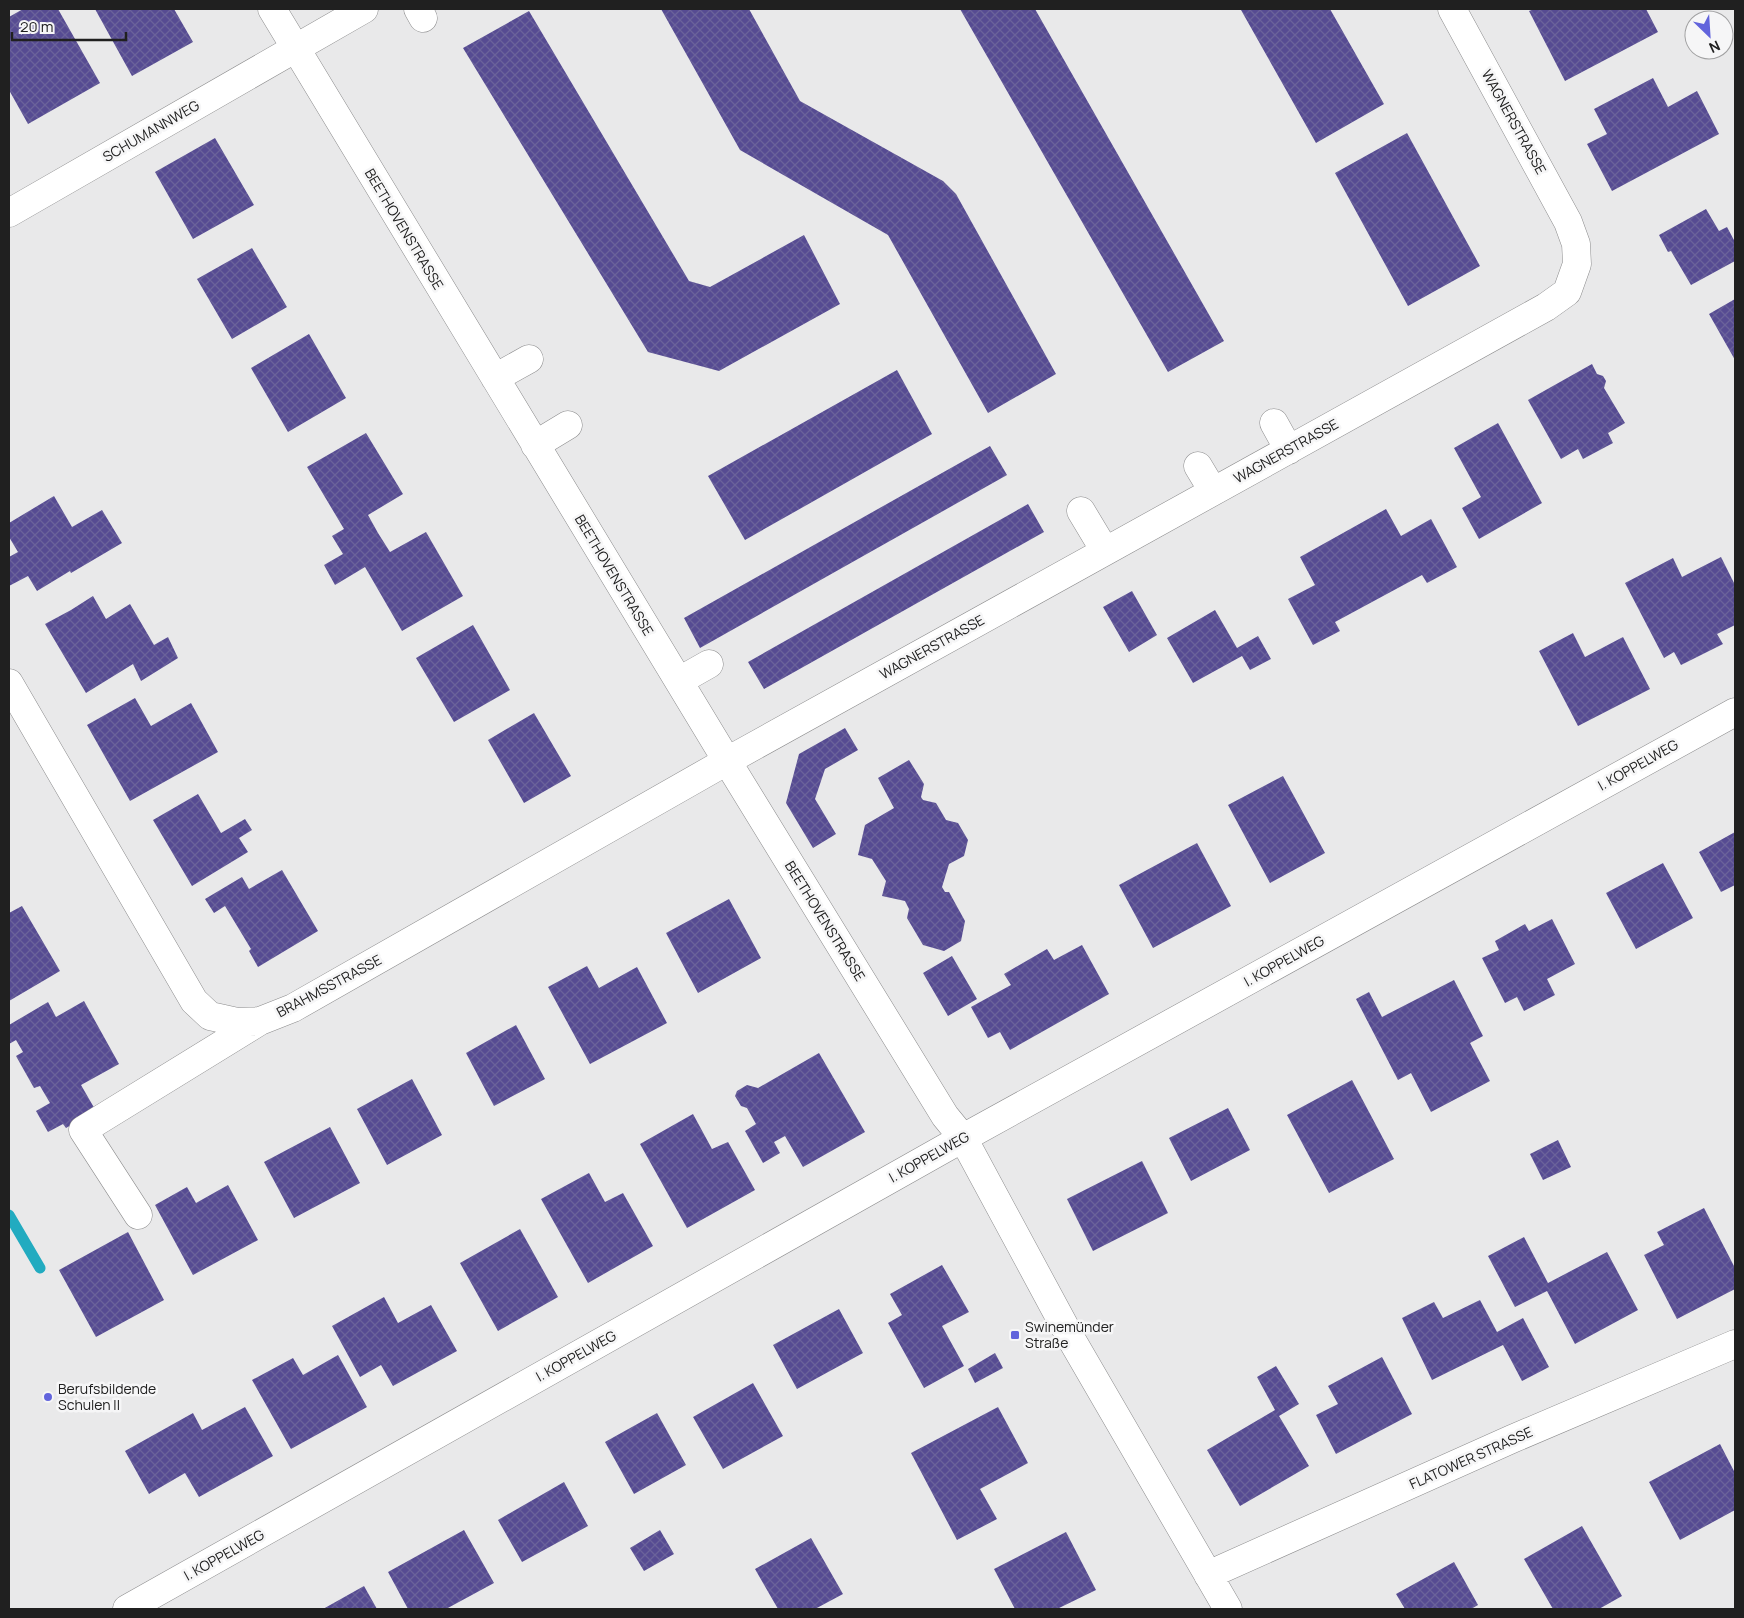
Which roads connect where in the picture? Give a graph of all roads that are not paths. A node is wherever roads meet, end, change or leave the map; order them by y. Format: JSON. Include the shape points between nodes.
{"nodes":[{"id":1,"x":272,"y":9,"type":"edge"},
{"id":2,"x":364,"y":9,"type":"edge"},
{"id":3,"x":1452,"y":9,"type":"edge"},
{"id":4,"x":294,"y":48,"type":"junction"},
{"id":5,"x":9,"y":213,"type":"edge"},
{"id":6,"x":529,"y":359,"type":"dead end"},
{"id":7,"x":495,"y":378,"type":"junction"},
{"id":8,"x":1274,"y":423,"type":"dead end"},
{"id":9,"x":568,"y":425,"type":"dead end"},
{"id":10,"x":535,"y":445,"type":"junction"},
{"id":11,"x":1289,"y":450,"type":"junction"},
{"id":12,"x":1198,"y":466,"type":"dead end"},
{"id":13,"x":1213,"y":492,"type":"junction"},
{"id":14,"x":1081,"y":511,"type":"dead end"},
{"id":15,"x":1105,"y":551,"type":"junction"},
{"id":16,"x":709,"y":664,"type":"dead end"},
{"id":17,"x":679,"y":681,"type":"junction"},
{"id":18,"x":9,"y":683,"type":"edge"},
{"id":19,"x":1735,"y":712,"type":"edge"},
{"id":20,"x":727,"y":761,"type":"junction"},
{"id":21,"x":260,"y":1021,"type":"junction"},
{"id":22,"x":963,"y":1138,"type":"junction"},
{"id":23,"x":138,"y":1215,"type":"dead end"},
{"id":24,"x":1735,"y":1344,"type":"edge"},
{"id":25,"x":1208,"y":1575,"type":"junction"},
{"id":26,"x":127,"y":1609,"type":"edge"},
{"id":27,"x":1228,"y":1609,"type":"edge"}],
"edges":[{"from":1,"to":4,"type":"street","name":"BEETHOVENSTRASSE"},
{"from":2,"to":4,"type":"street"},
{"from":3,"to":11,"type":"street","name":"WAGNERSTRASSE","via":[[1568,222],[1576,244],[1577,264],[1567,292],[1546,308]]},
{"from":4,"to":5,"type":"street","name":"SCHUMANNWEG"},
{"from":4,"to":7,"type":"street","name":"BEETHOVENSTRASSE"},
{"from":6,"to":7,"type":"street"},
{"from":7,"to":10,"type":"street","name":"BEETHOVENSTRASSE"},
{"from":8,"to":11,"type":"street"},
{"from":9,"to":10,"type":"street"},
{"from":10,"to":17,"type":"street","name":"BEETHOVENSTRASSE"},
{"from":11,"to":13,"type":"street","name":"WAGNERSTRASSE"},
{"from":12,"to":13,"type":"street"},
{"from":13,"to":15,"type":"street","name":"WAGNERSTRASSE"},
{"from":14,"to":15,"type":"street"},
{"from":15,"to":20,"type":"street","name":"WAGNERSTRASSE"},
{"from":16,"to":17,"type":"street"},
{"from":17,"to":20,"type":"street","name":"BEETHOVENSTRASSE"},
{"from":18,"to":21,"type":"street","name":"BRAHMSSTRASSE","via":[[194,1001],[210,1016],[237,1022]]},
{"from":19,"to":22,"type":"street","name":"I. KOPPELWEG"},
{"from":20,"to":21,"type":"street","name":"BRAHMSSTRASSE","via":[[293,1008]]},
{"from":20,"to":22,"type":"street","name":"BEETHOVENSTRASSE","via":[[945,1116]]},
{"from":21,"to":23,"type":"street","via":[[83,1130]]},
{"from":22,"to":25,"type":"street","via":[[1073,1342]]},
{"from":22,"to":26,"type":"street","name":"I. KOPPELWEG"},
{"from":24,"to":25,"type":"street","name":"FLATOWER STRASSE","via":[[1512,1438]]},
{"from":25,"to":27,"type":"street"}]}
